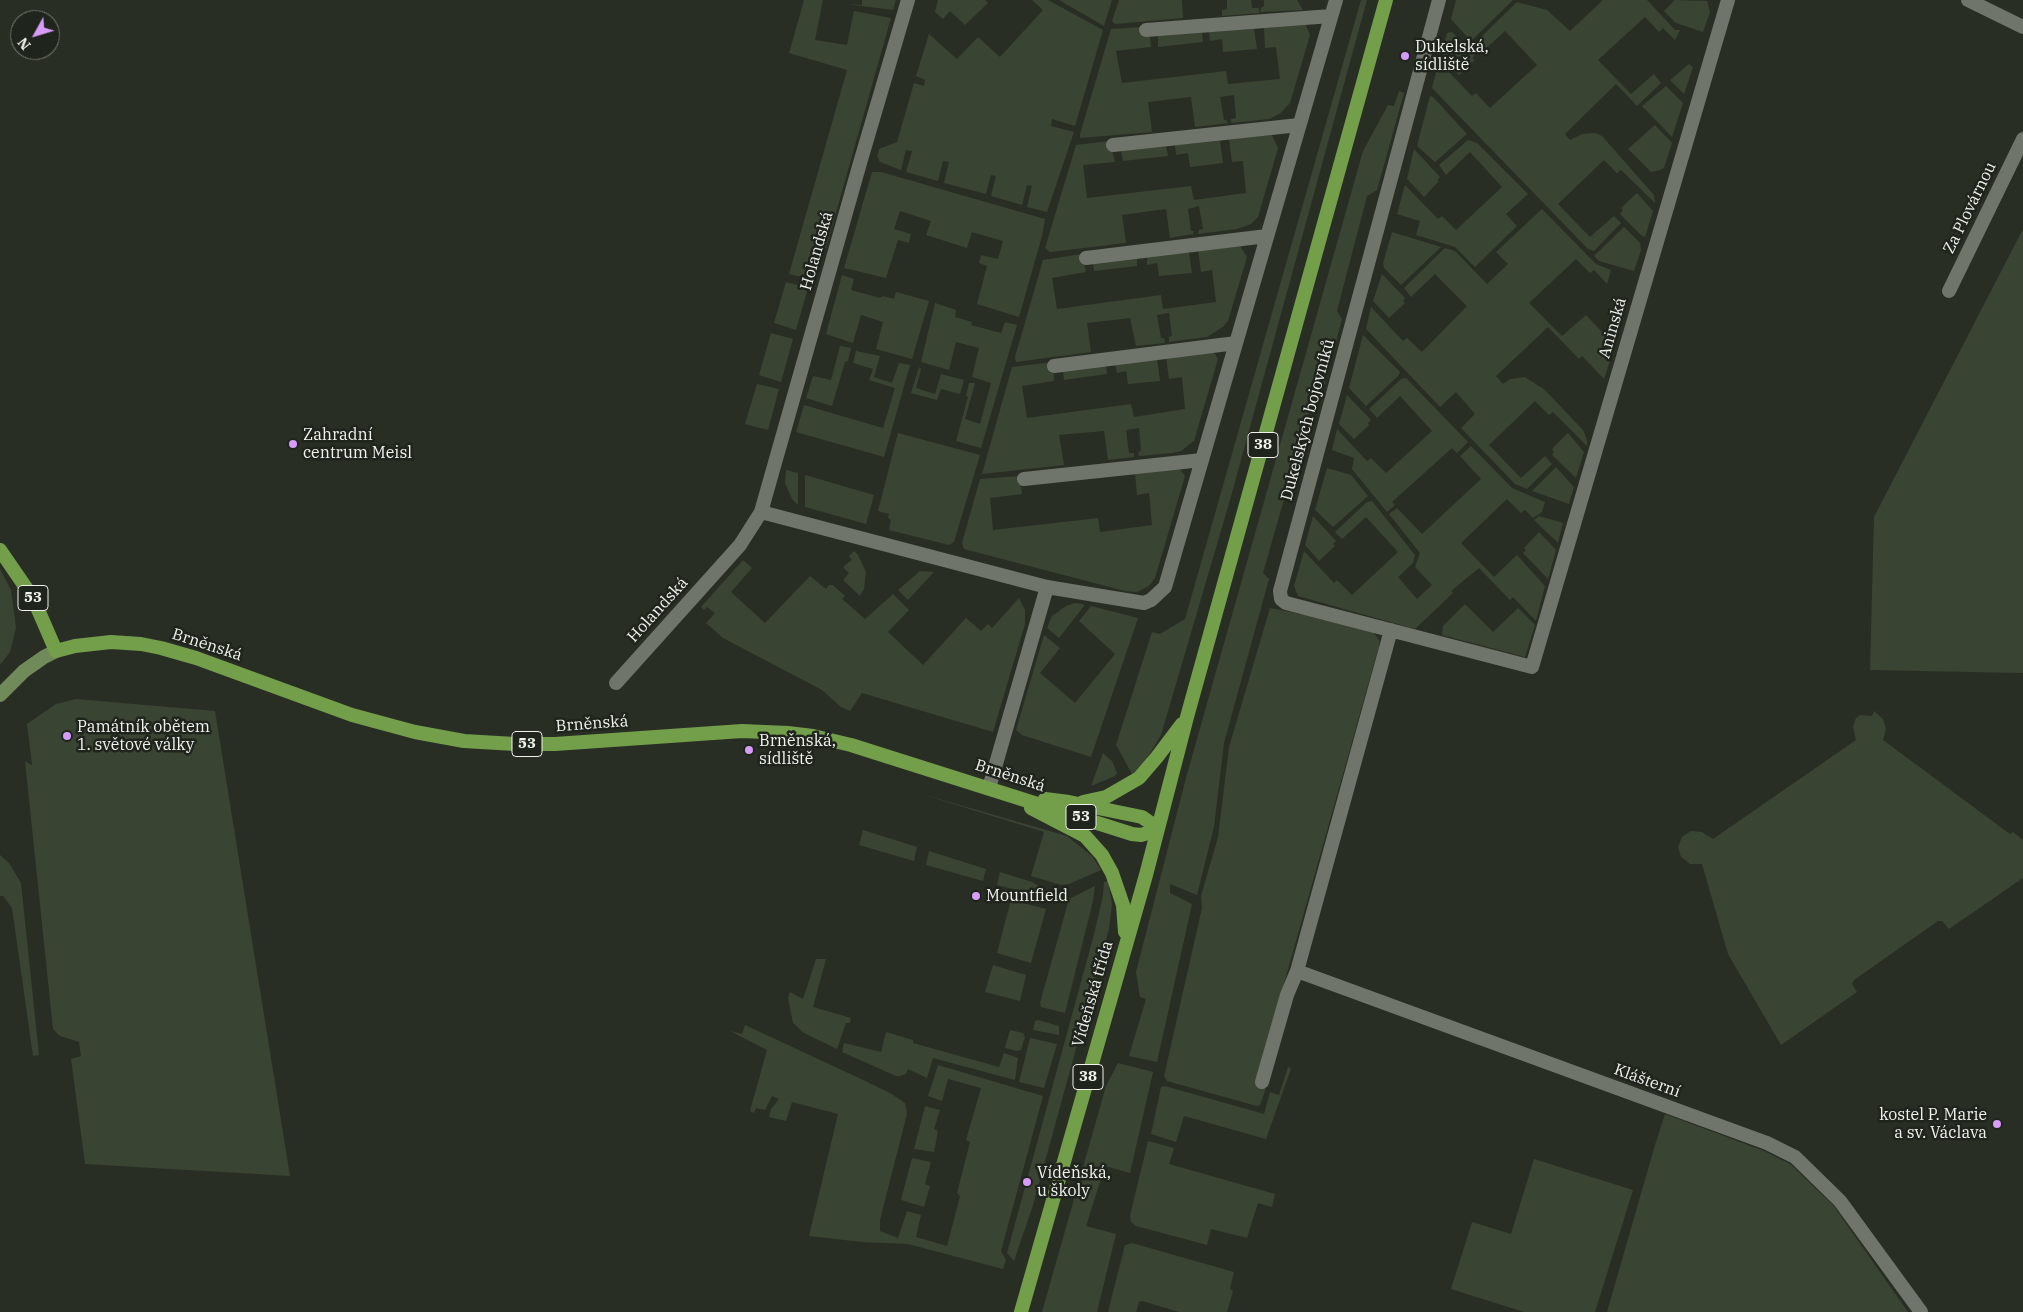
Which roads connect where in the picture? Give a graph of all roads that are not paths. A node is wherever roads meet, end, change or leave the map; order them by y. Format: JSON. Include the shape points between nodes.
{"nodes":[{"id":1,"x":908,"y":0,"type":"edge"},
{"id":2,"x":1336,"y":0,"type":"edge"},
{"id":3,"x":1386,"y":0,"type":"edge"},
{"id":4,"x":1439,"y":0,"type":"edge"},
{"id":5,"x":1728,"y":0,"type":"edge"},
{"id":6,"x":1968,"y":0,"type":"edge"},
{"id":7,"x":1331,"y":16,"type":"junction"},
{"id":8,"x":2023,"y":27,"type":"edge"},
{"id":9,"x":1146,"y":30,"type":"dead end"},
{"id":10,"x":1300,"y":125,"type":"junction"},
{"id":11,"x":2023,"y":139,"type":"edge"},
{"id":12,"x":1113,"y":145,"type":"dead end"},
{"id":13,"x":1267,"y":236,"type":"junction"},
{"id":14,"x":1086,"y":258,"type":"dead end"},
{"id":15,"x":1948,"y":292,"type":"dead end"},
{"id":16,"x":1236,"y":343,"type":"junction"},
{"id":17,"x":1054,"y":366,"type":"dead end"},
{"id":18,"x":1202,"y":460,"type":"junction"},
{"id":19,"x":1024,"y":479,"type":"dead end"},
{"id":20,"x":761,"y":512,"type":"junction"},
{"id":21,"x":0,"y":550,"type":"edge"},
{"id":22,"x":1047,"y":587,"type":"junction"},
{"id":23,"x":1391,"y":630,"type":"junction"},
{"id":24,"x":56,"y":651,"type":"junction"},
{"id":25,"x":1532,"y":666,"type":"joint"},
{"id":26,"x":616,"y":683,"type":"dead end"},
{"id":27,"x":0,"y":695,"type":"edge"},
{"id":28,"x":1186,"y":717,"type":"junction"},
{"id":29,"x":989,"y":788,"type":"junction"},
{"id":30,"x":1004,"y":793,"type":"junction"},
{"id":31,"x":1069,"y":802,"type":"junction"},
{"id":32,"x":1157,"y":830,"type":"junction"},
{"id":33,"x":1124,"y":950,"type":"junction"},
{"id":34,"x":1297,"y":971,"type":"junction"},
{"id":35,"x":1262,"y":1082,"type":"dead end"},
{"id":36,"x":1021,"y":1312,"type":"edge"},
{"id":37,"x":1921,"y":1312,"type":"edge"}],
"edges":[{"from":1,"to":20,"type":"street","name":"Holandská"},
{"from":2,"to":7,"type":"street"},
{"from":3,"to":28,"type":"main road","number":"38"},
{"from":4,"to":23,"type":"street","name":"Dukelských bojovníků","via":[[1280,591],[1281,599],[1286,603]]},
{"from":5,"to":25,"type":"street","name":"Aninská"},
{"from":6,"to":8,"type":"street"},
{"from":7,"to":9,"type":"street"},
{"from":7,"to":10,"type":"street"},
{"from":10,"to":12,"type":"street"},
{"from":10,"to":13,"type":"street"},
{"from":11,"to":15,"type":"street","name":"Za Plovárnou"},
{"from":13,"to":14,"type":"street"},
{"from":13,"to":16,"type":"street"},
{"from":16,"to":17,"type":"street"},
{"from":16,"to":18,"type":"street"},
{"from":18,"to":19,"type":"street"},
{"from":18,"to":22,"type":"street","via":[[1165,587],[1151,600],[1144,603]]},
{"from":20,"to":22,"type":"street"},
{"from":20,"to":26,"type":"street","name":"Holandská","via":[[740,545]]},
{"from":21,"to":24,"type":"main road","number":"53","via":[[33,598]]},
{"from":22,"to":29,"type":"street"},
{"from":23,"to":25,"type":"street","name":"Dukelských bojovníků"},
{"from":23,"to":34,"type":"street"},
{"from":24,"to":27,"type":"main road","via":[[24,671]]},
{"from":24,"to":29,"type":"main road","name":"Brněnská","number":"53","via":[[111,642],[161,648],[352,715],[464,741],[541,744],[719,731],[788,733],[851,745]]},
{"from":28,"to":31,"type":"main road","via":[[1148,769],[1132,784],[1106,797]]},
{"from":28,"to":32,"type":"main road","number":"38"},
{"from":29,"to":30,"type":"main road","name":"Brněnská","number":"53"},
{"from":30,"to":31,"type":"main road"},
{"from":30,"to":32,"type":"main road","name":"Brněnská","number":"53","via":[[1132,834],[1142,835]]},
{"from":30,"to":33,"type":"main road","via":[[1085,836],[1102,854],[1123,905]]},
{"from":31,"to":32,"type":"main road","via":[[1142,817]]},
{"from":32,"to":33,"type":"main road","name":"Vídeňská třída","number":"38"},
{"from":33,"to":36,"type":"main road","name":"Vídeňská třída","number":"38"},
{"from":34,"to":35,"type":"street"},
{"from":34,"to":37,"type":"street","name":"Klášterní","via":[[1767,1143],[1795,1157],[1840,1201]]}]}
